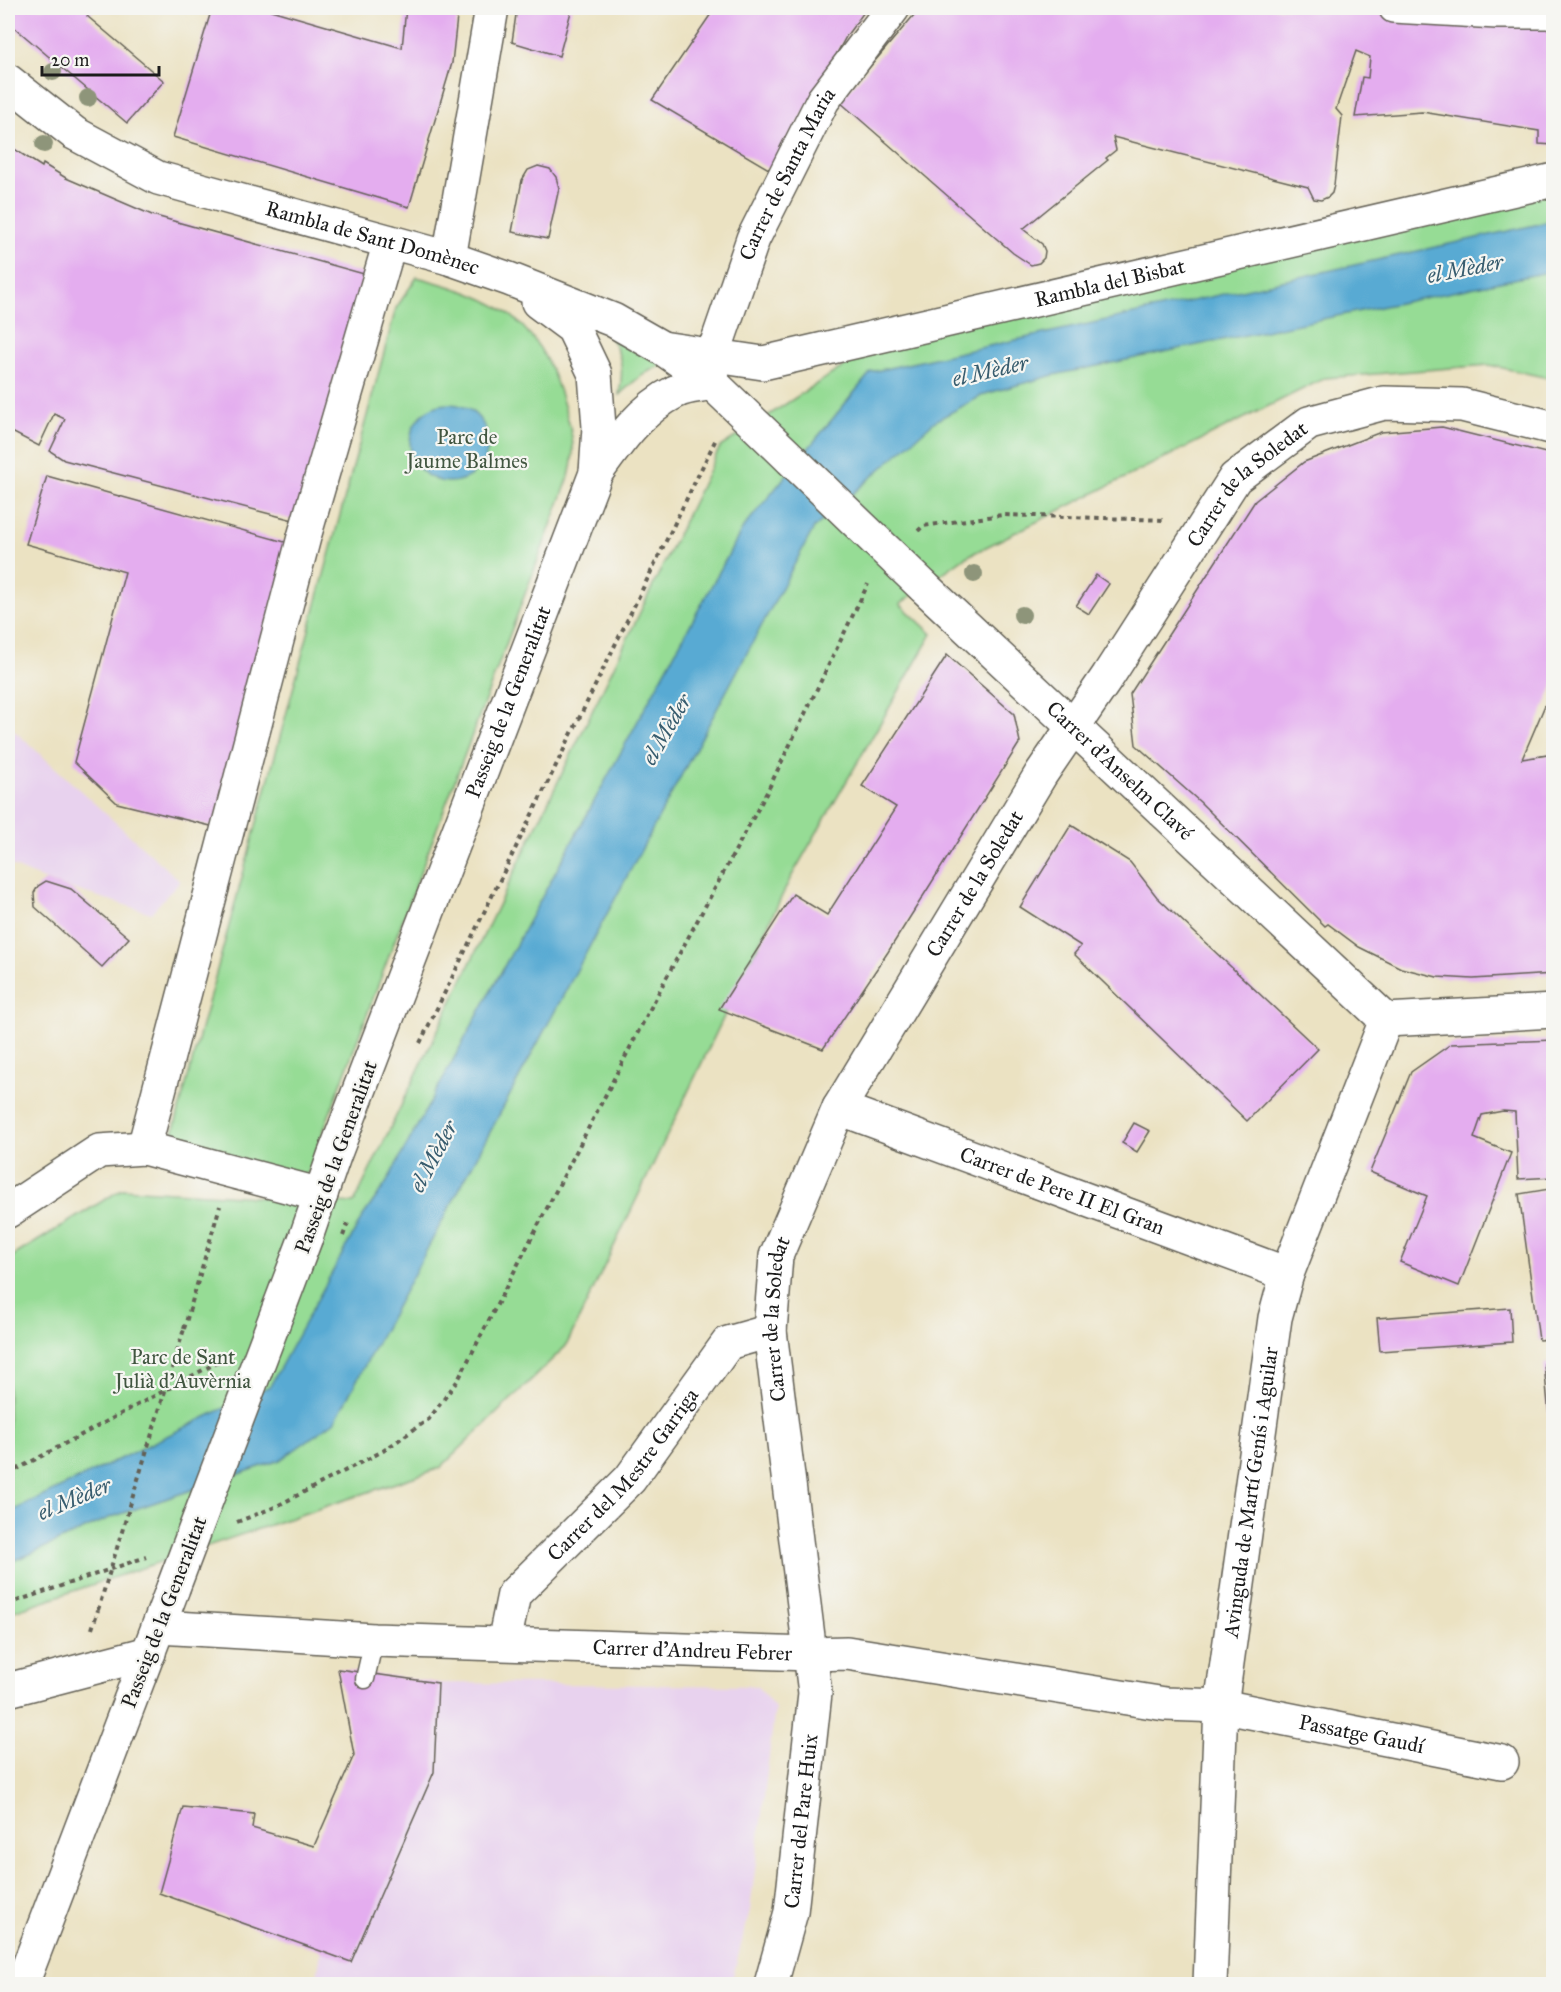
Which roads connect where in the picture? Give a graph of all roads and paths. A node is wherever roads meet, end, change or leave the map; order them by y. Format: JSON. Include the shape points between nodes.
{"nodes":[{"id":1,"x":492,"y":8,"type":"edge"},
{"id":2,"x":893,"y":8,"type":"edge"},
{"id":3,"x":1040,"y":8,"type":"edge"},
{"id":4,"x":1394,"y":9,"type":"edge"},
{"id":5,"x":1046,"y":12,"type":"dead end"},
{"id":6,"x":1554,"y":15,"type":"edge"},
{"id":7,"x":8,"y":81,"type":"edge"},
{"id":8,"x":1554,"y":180,"type":"edge"},
{"id":9,"x":390,"y":242,"type":"junction"},
{"id":10,"x":449,"y":258,"type":"junction"},
{"id":11,"x":509,"y":279,"type":"junction"},
{"id":12,"x":663,"y":348,"type":"joint"},
{"id":13,"x":720,"y":380,"type":"junction"},
{"id":14,"x":1554,"y":428,"type":"edge"},
{"id":15,"x":596,"y":473,"type":"junction"},
{"id":16,"x":1173,"y":520,"type":"dead end"},
{"id":17,"x":915,"y":534,"type":"dead end"},
{"id":18,"x":869,"y":582,"type":"dead end"},
{"id":19,"x":1073,"y":727,"type":"junction"},
{"id":20,"x":1554,"y":1011,"type":"edge"},
{"id":21,"x":1386,"y":1020,"type":"junction"},
{"id":22,"x":417,"y":1048,"type":"dead end"},
{"id":23,"x":839,"y":1108,"type":"junction"},
{"id":24,"x":144,"y":1148,"type":"junction"},
{"id":25,"x":230,"y":1171,"type":"junction"},
{"id":26,"x":321,"y":1196,"type":"junction"},
{"id":27,"x":350,"y":1209,"type":"dead end"},
{"id":28,"x":8,"y":1211,"type":"edge"},
{"id":29,"x":349,"y":1220,"type":"dead end"},
{"id":30,"x":1287,"y":1274,"type":"junction"},
{"id":31,"x":770,"y":1331,"type":"junction"},
{"id":32,"x":224,"y":1358,"type":"dead end"},
{"id":33,"x":8,"y":1474,"type":"edge"},
{"id":34,"x":231,"y":1524,"type":"dead end"},
{"id":35,"x":155,"y":1554,"type":"dead end"},
{"id":36,"x":8,"y":1604,"type":"edge"},
{"id":37,"x":98,"y":1610,"type":"dead end"},
{"id":38,"x":154,"y":1640,"type":"junction"},
{"id":39,"x":374,"y":1640,"type":"junction"},
{"id":40,"x":504,"y":1643,"type":"junction"},
{"id":41,"x":811,"y":1654,"type":"junction"},
{"id":42,"x":364,"y":1679,"type":"dead end"},
{"id":43,"x":8,"y":1690,"type":"edge"},
{"id":44,"x":1221,"y":1706,"type":"junction"},
{"id":45,"x":1502,"y":1762,"type":"dead end"},
{"id":46,"x":22,"y":1984,"type":"edge"},
{"id":47,"x":771,"y":1984,"type":"edge"},
{"id":48,"x":1210,"y":1984,"type":"edge"}],
"edges":[{"from":1,"to":10,"type":"street"},
{"from":2,"to":13,"type":"street","name":"Carrer de Santa Maria","via":[[823,100],[753,239]]},
{"from":3,"to":5,"type":"path"},
{"from":4,"to":6,"type":"street"},
{"from":7,"to":9,"type":"street","name":"Rambla de Sant Domènec","via":[[74,134],[158,178]]},
{"from":8,"to":13,"type":"street","name":"Rambla del Bisbat","via":[[763,363]]},
{"from":9,"to":10,"type":"street","name":"Rambla de Sant Domènec"},
{"from":9,"to":24,"type":"street","via":[[304,537]]},
{"from":10,"to":11,"type":"street","name":"Rambla de Sant Domènec"},
{"from":11,"to":12,"type":"street","name":"Rambla de Sant Domènec","via":[[613,320]]},
{"from":11,"to":15,"type":"street","via":[[573,328],[595,374],[599,427]]},
{"from":12,"to":13,"type":"street","name":"Rambla del Bisbat"},
{"from":13,"to":15,"type":"street","name":"Passeig de la Generalitat","via":[[676,391],[648,411],[622,436]]},
{"from":13,"to":19,"type":"street","name":"Carrer d'Anselm Clavé","bridge":true,"via":[[791,459]]},
{"from":13,"to":22,"type":"path"},
{"from":14,"to":19,"type":"street","name":"Carrer de la Soledat","via":[[1462,405],[1384,403],[1309,423],[1235,478]]},
{"from":15,"to":26,"type":"street","name":"Passeig de la Generalitat"},
{"from":16,"to":17,"type":"path","via":[[1002,515],[923,526]]},
{"from":18,"to":34,"type":"path","via":[[766,794],[458,1380],[429,1419],[383,1451],[275,1507]]},
{"from":19,"to":21,"type":"street","name":"Carrer d'Anselm Clavé"},
{"from":19,"to":23,"type":"street","name":"Carrer de la Soledat","via":[[1035,783]]},
{"from":20,"to":21,"type":"street"},
{"from":21,"to":30,"type":"street","name":"Avinguda de Martí Genís i Aguilar"},
{"from":23,"to":30,"type":"street","name":"Carrer de Pere II El Gran"},
{"from":23,"to":31,"type":"street","name":"Carrer de la Soledat","via":[[776,1256]]},
{"from":24,"to":25,"type":"street"},
{"from":24,"to":28,"type":"street","via":[[99,1151]]},
{"from":25,"to":26,"type":"street"},
{"from":25,"to":37,"type":"path","bridge":true},
{"from":26,"to":38,"type":"street","name":"Passeig de la Generalitat","bridge":true},
{"from":27,"to":29,"type":"path"},
{"from":30,"to":44,"type":"street","name":"Avinguda de Martí Genís i Aguilar","via":[[1275,1318]]},
{"from":31,"to":40,"type":"street","name":"Carrer del Mestre Garriga","via":[[728,1343],[630,1479],[514,1594]]},
{"from":31,"to":41,"type":"street","name":"Carrer de la Soledat"},
{"from":32,"to":33,"type":"path"},
{"from":35,"to":36,"type":"path"},
{"from":38,"to":39,"type":"street","name":"Carrer d'Andreu Febrer"},
{"from":38,"to":43,"type":"street","name":"Carrer d'Andreu Febrer"},
{"from":38,"to":46,"type":"street","name":"Passeig de la Generalitat"},
{"from":39,"to":40,"type":"street","name":"Carrer d'Andreu Febrer"},
{"from":39,"to":42,"type":"lane"},
{"from":40,"to":41,"type":"street","name":"Carrer d'Andreu Febrer"},
{"from":41,"to":44,"type":"street","name":"Carrer d'Andreu Febrer","via":[[847,1653],[1165,1704]]},
{"from":41,"to":47,"type":"street","name":"Carrer del Pare Huix","via":[[815,1693],[791,1912]]},
{"from":44,"to":45,"type":"street","name":"Passatge Gaudí"},
{"from":44,"to":48,"type":"street","name":"Avinguda de Martí Genís i Aguilar"}]}
